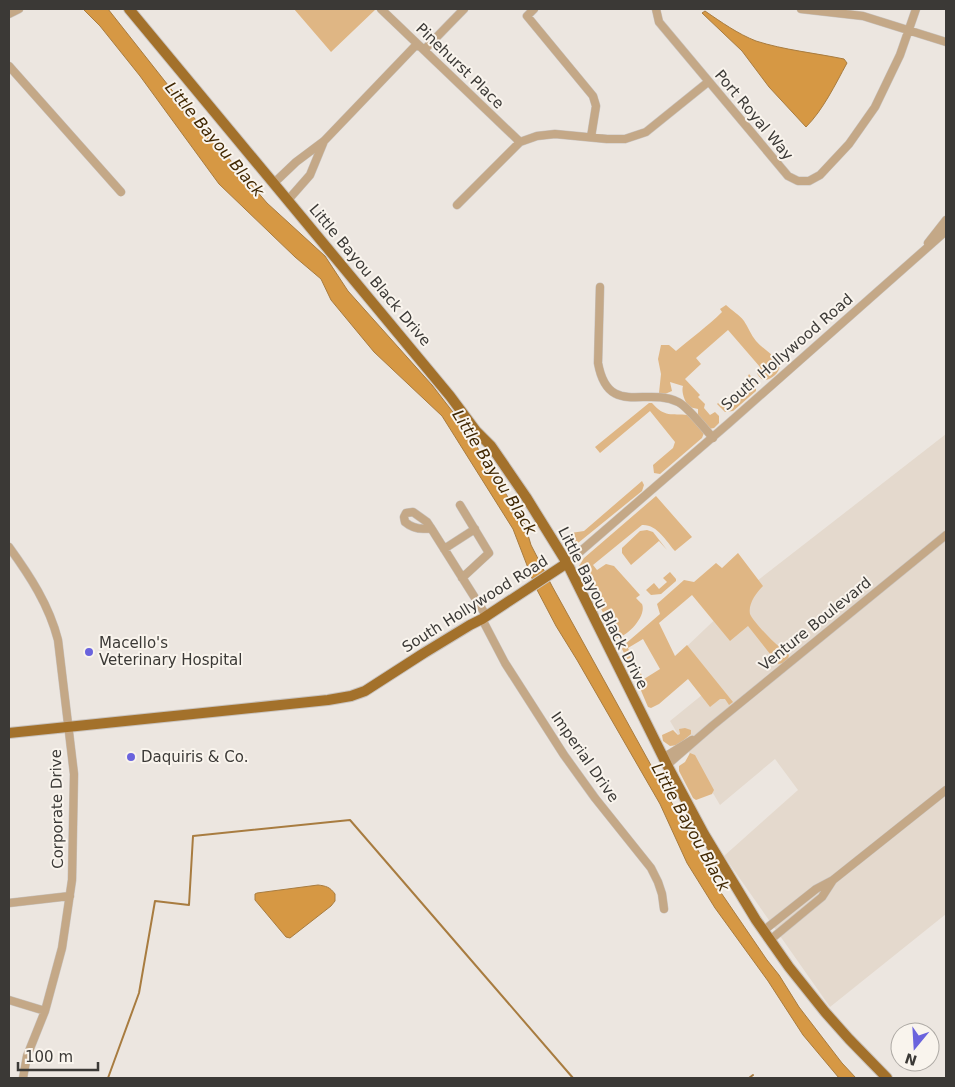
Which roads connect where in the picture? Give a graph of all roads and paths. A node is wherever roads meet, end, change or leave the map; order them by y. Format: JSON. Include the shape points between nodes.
{"nodes":[{"id":1,"x":18,"y":9,"type":"edge"},
{"id":2,"x":129,"y":9,"type":"edge"},
{"id":3,"x":381,"y":9,"type":"edge"},
{"id":4,"x":464,"y":9,"type":"edge"},
{"id":5,"x":534,"y":9,"type":"edge"},
{"id":6,"x":656,"y":9,"type":"edge"},
{"id":7,"x":800,"y":9,"type":"edge"},
{"id":8,"x":916,"y":9,"type":"edge"},
{"id":9,"x":9,"y":14,"type":"edge"},
{"id":10,"x":909,"y":29,"type":"junction"},
{"id":11,"x":946,"y":42,"type":"edge"},
{"id":12,"x":417,"y":44,"type":"junction"},
{"id":13,"x":424,"y":50,"type":"junction"},
{"id":14,"x":9,"y":66,"type":"edge"},
{"id":15,"x":708,"y":82,"type":"junction"},
{"id":16,"x":591,"y":137,"type":"junction"},
{"id":17,"x":324,"y":142,"type":"junction"},
{"id":18,"x":520,"y":142,"type":"junction"},
{"id":19,"x":274,"y":183,"type":"junction"},
{"id":20,"x":120,"y":192,"type":"dead end"},
{"id":21,"x":288,"y":200,"type":"junction"},
{"id":22,"x":457,"y":206,"type":"dead end"},
{"id":23,"x":946,"y":220,"type":"edge"},
{"id":24,"x":946,"y":231,"type":"edge"},
{"id":25,"x":912,"y":262,"type":"junction"},
{"id":26,"x":600,"y":287,"type":"dead end"},
{"id":27,"x":712,"y":438,"type":"junction"},
{"id":28,"x":460,"y":505,"type":"dead end"},
{"id":29,"x":431,"y":528,"type":"dead end"},
{"id":30,"x":475,"y":528,"type":"junction"},
{"id":31,"x":946,"y":535,"type":"edge"},
{"id":32,"x":9,"y":547,"type":"edge"},
{"id":33,"x":444,"y":549,"type":"junction"},
{"id":34,"x":567,"y":563,"type":"junction"},
{"id":35,"x":462,"y":578,"type":"junction"},
{"id":36,"x":484,"y":618,"type":"junction"},
{"id":37,"x":68,"y":727,"type":"junction"},
{"id":38,"x":9,"y":733,"type":"edge"},
{"id":39,"x":665,"y":762,"type":"junction"},
{"id":40,"x":946,"y":790,"type":"edge"},
{"id":41,"x":833,"y":880,"type":"junction"},
{"id":42,"x":70,"y":896,"type":"junction"},
{"id":43,"x":9,"y":903,"type":"edge"},
{"id":44,"x":664,"y":909,"type":"dead end"},
{"id":45,"x":764,"y":931,"type":"junction"},
{"id":46,"x":770,"y":940,"type":"junction"},
{"id":47,"x":9,"y":1000,"type":"edge"},
{"id":48,"x":46,"y":1011,"type":"junction"},
{"id":49,"x":23,"y":1078,"type":"edge"},
{"id":50,"x":887,"y":1078,"type":"edge"}],
"edges":[{"from":1,"to":9,"type":"street"},
{"from":2,"to":19,"type":"main road","name":"Little Bayou Black Drive"},
{"from":3,"to":12,"type":"street","name":"Pinehurst Place"},
{"from":4,"to":13,"type":"street"},
{"from":5,"to":16,"type":"street","via":[[527,16],[593,96],[596,106]]},
{"from":6,"to":15,"type":"street","name":"Port Royal Way","via":[[659,22]]},
{"from":7,"to":10,"type":"street","via":[[863,16]]},
{"from":8,"to":10,"type":"street","name":"Port Royal Way"},
{"from":10,"to":11,"type":"street"},
{"from":10,"to":15,"type":"street","name":"Port Royal Way","via":[[875,107],[849,144],[820,175],[809,181],[798,181],[788,176]]},
{"from":12,"to":13,"type":"street","name":"Pinehurst Place"},
{"from":12,"to":17,"type":"street"},
{"from":13,"to":18,"type":"street","name":"Pinehurst Place"},
{"from":14,"to":20,"type":"street"},
{"from":15,"to":16,"type":"street","via":[[646,132],[625,139]]},
{"from":16,"to":18,"type":"street","via":[[555,134]]},
{"from":17,"to":19,"type":"street"},
{"from":17,"to":21,"type":"street","via":[[310,175]]},
{"from":18,"to":22,"type":"street"},
{"from":19,"to":21,"type":"main road","name":"Little Bayou Black Drive"},
{"from":21,"to":34,"type":"main road","name":"Little Bayou Black Drive","via":[[491,446]]},
{"from":23,"to":25,"type":"street","name":"South Hollywood Road"},
{"from":24,"to":25,"type":"street","name":"South Hollywood Road"},
{"from":25,"to":27,"type":"street","name":"South Hollywood Road"},
{"from":26,"to":27,"type":"street","via":[[598,363],[606,385],[626,394],[680,402]]},
{"from":27,"to":34,"type":"street","name":"South Hollywood Road"},
{"from":28,"to":30,"type":"street"},
{"from":29,"to":33,"type":"street","name":"Imperial Drive"},
{"from":30,"to":33,"type":"street"},
{"from":30,"to":35,"type":"street","via":[[489,553]]},
{"from":31,"to":39,"type":"street","name":"Venture Boulevard"},
{"from":32,"to":37,"type":"street","name":"Corporate Drive","via":[[40,593],[53,621]]},
{"from":33,"to":35,"type":"street","name":"Imperial Drive"},
{"from":34,"to":36,"type":"main road","name":"South Hollywood Road"},
{"from":34,"to":39,"type":"main road","name":"Little Bayou Black Drive"},
{"from":35,"to":36,"type":"street","name":"Imperial Drive"},
{"from":36,"to":37,"type":"main road","name":"South Hollywood Road","via":[[351,696]]},
{"from":36,"to":44,"type":"street","name":"Imperial Drive","via":[[505,663],[564,754],[651,868],[662,894]]},
{"from":37,"to":38,"type":"main road","name":"South Hollywood Road"},
{"from":37,"to":42,"type":"street","name":"Corporate Drive","via":[[74,774]]},
{"from":39,"to":45,"type":"main road","name":"Little Bayou Black Drive","via":[[739,894]]},
{"from":40,"to":41,"type":"street"},
{"from":41,"to":45,"type":"street","via":[[816,889]]},
{"from":41,"to":46,"type":"street","via":[[822,896]]},
{"from":42,"to":43,"type":"street"},
{"from":42,"to":48,"type":"street","name":"Corporate Drive","via":[[62,948]]},
{"from":45,"to":46,"type":"main road","name":"Little Bayou Black Drive"},
{"from":46,"to":50,"type":"main road","name":"Little Bayou Black Drive","via":[[825,1012]]},
{"from":47,"to":48,"type":"street"},
{"from":48,"to":49,"type":"street","name":"Corporate Drive","via":[[27,1056]]}]}
